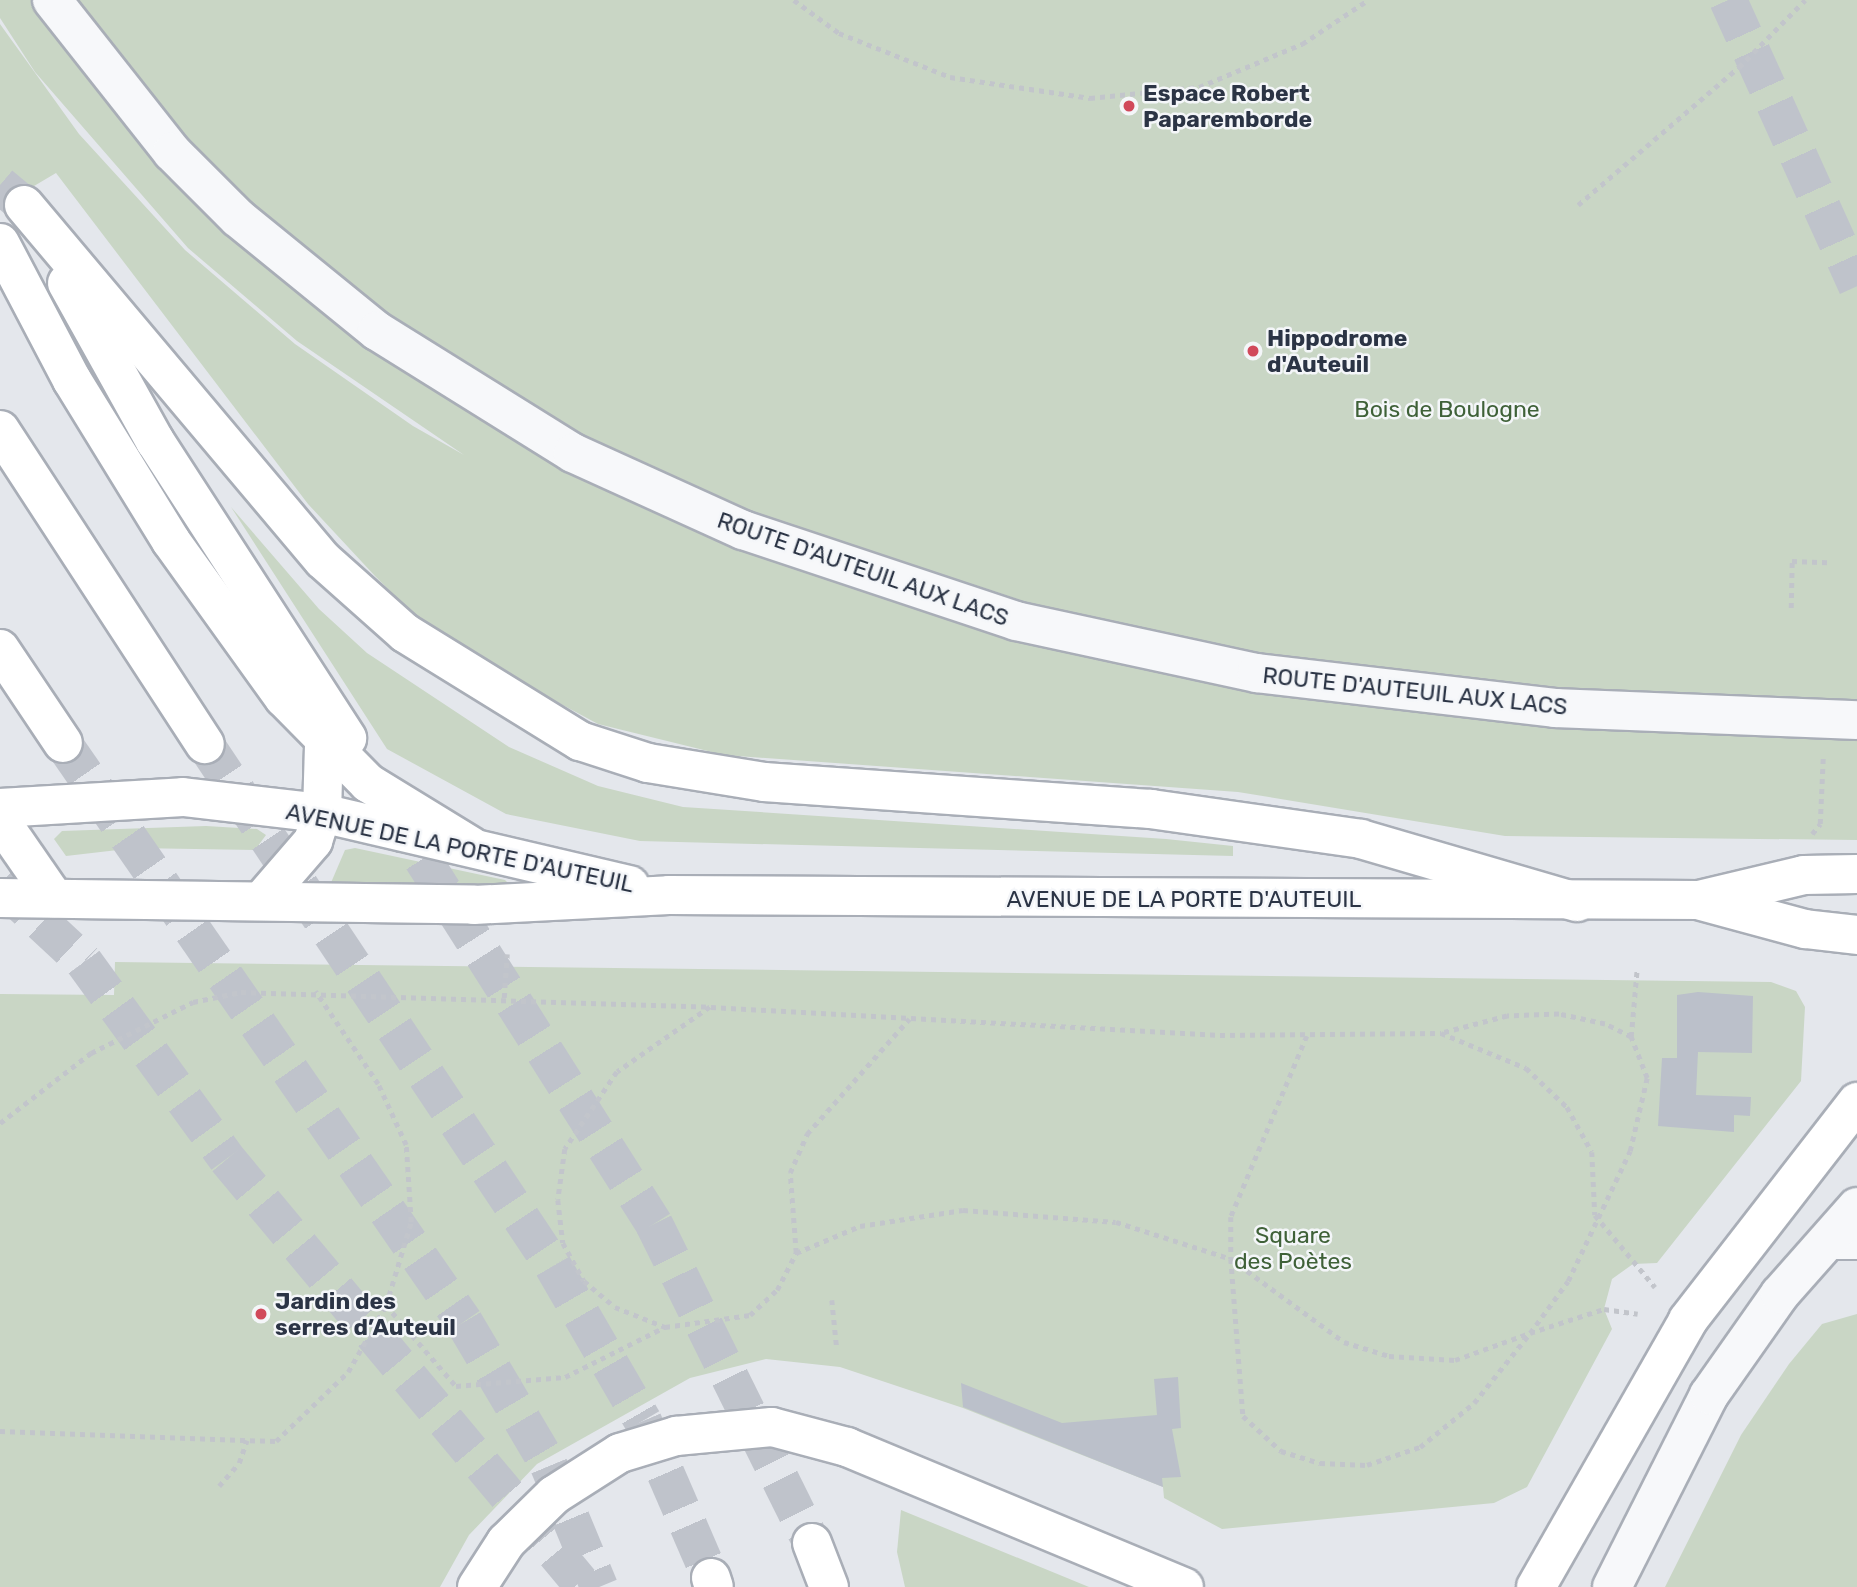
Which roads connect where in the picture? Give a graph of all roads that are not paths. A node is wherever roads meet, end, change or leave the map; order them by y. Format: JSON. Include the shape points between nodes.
{"nodes":[{"id":1,"x":52,"y":0,"type":"edge"},
{"id":2,"x":0,"y":243,"type":"edge"},
{"id":3,"x":0,"y":430,"type":"edge"},
{"id":4,"x":0,"y":649,"type":"edge"},
{"id":5,"x":1857,"y":720,"type":"edge"},
{"id":6,"x":336,"y":741,"type":"junction"},
{"id":7,"x":63,"y":743,"type":"tunnel mouth"},
{"id":8,"x":205,"y":744,"type":"tunnel mouth"},
{"id":9,"x":0,"y":808,"type":"edge"},
{"id":10,"x":322,"y":813,"type":"junction"},
{"id":11,"x":0,"y":820,"type":"edge"},
{"id":12,"x":471,"y":846,"type":"junction"},
{"id":13,"x":1857,"y":874,"type":"edge"},
{"id":14,"x":669,"y":895,"type":"junction"},
{"id":15,"x":0,"y":898,"type":"edge"},
{"id":16,"x":54,"y":898,"type":"junction"},
{"id":17,"x":264,"y":899,"type":"junction"},
{"id":18,"x":1699,"y":900,"type":"junction"},
{"id":19,"x":1577,"y":902,"type":"junction"},
{"id":20,"x":1857,"y":935,"type":"edge"},
{"id":21,"x":1857,"y":1102,"type":"edge"},
{"id":22,"x":1857,"y":1207,"type":"edge"},
{"id":23,"x":1840,"y":1246,"type":"edge"},
{"id":24,"x":812,"y":1543,"type":"tunnel mouth"},
{"id":25,"x":1173,"y":1584,"type":"edge"},
{"id":26,"x":477,"y":1587,"type":"edge"},
{"id":27,"x":829,"y":1587,"type":"edge"},
{"id":28,"x":1536,"y":1587,"type":"edge"},
{"id":29,"x":1612,"y":1587,"type":"edge"}],
"edges":[{"from":1,"to":5,"type":"street","name":"ROUTE D'AUTEUIL AUX LACS","via":[[172,152],[238,218],[377,331],[573,453],[743,530],[1016,621],[1257,673],[1555,708]]},
{"from":2,"to":6,"type":"main road","via":[[72,380],[171,541],[244,648]]},
{"from":3,"to":8,"type":"main road"},
{"from":4,"to":7,"type":"main road"},
{"from":6,"to":10,"type":"main road"},
{"from":6,"to":12,"type":"main road","via":[[368,783]]},
{"from":6,"to":19,"type":"main road","via":[[155,440],[24,205],[323,560],[405,633],[580,741],[648,763],[764,782],[1151,809],[1360,839]]},
{"from":9,"to":10,"type":"main road","name":"AVENUE DE LA PORTE D'AUTEUIL","via":[[183,797]]},
{"from":10,"to":12,"type":"main road","name":"AVENUE DE LA PORTE D'AUTEUIL"},
{"from":10,"to":17,"type":"main road","via":[[313,841]]},
{"from":11,"to":16,"type":"main road"},
{"from":12,"to":14,"type":"main road","name":"AVENUE DE LA PORTE D'AUTEUIL"},
{"from":13,"to":18,"type":"main road","name":"AVENUE DE LA PORTE D'AUTEUIL","via":[[1804,875]]},
{"from":14,"to":17,"type":"main road","name":"AVENUE DE LA PORTE D'AUTEUIL","via":[[474,905]]},
{"from":14,"to":19,"type":"main road","name":"AVENUE DE LA PORTE D'AUTEUIL"},
{"from":15,"to":16,"type":"main road","name":"AVENUE DE LA PORTE D'AUTEUIL"},
{"from":16,"to":17,"type":"main road","name":"AVENUE DE LA PORTE D'AUTEUIL"},
{"from":18,"to":19,"type":"main road","name":"AVENUE DE LA PORTE D'AUTEUIL"},
{"from":18,"to":20,"type":"main road","name":"AVENUE DE LA PORTE D'AUTEUIL","via":[[1805,929]]},
{"from":21,"to":28,"type":"main road","via":[[1688,1320]]},
{"from":22,"to":23,"type":"street"},
{"from":23,"to":29,"type":"street","via":[[1780,1294],[1709,1395]]},
{"from":24,"to":27,"type":"main road"},
{"from":25,"to":26,"type":"main road","via":[[847,1447],[772,1427],[676,1436],[620,1453],[544,1505],[506,1542]]}]}
